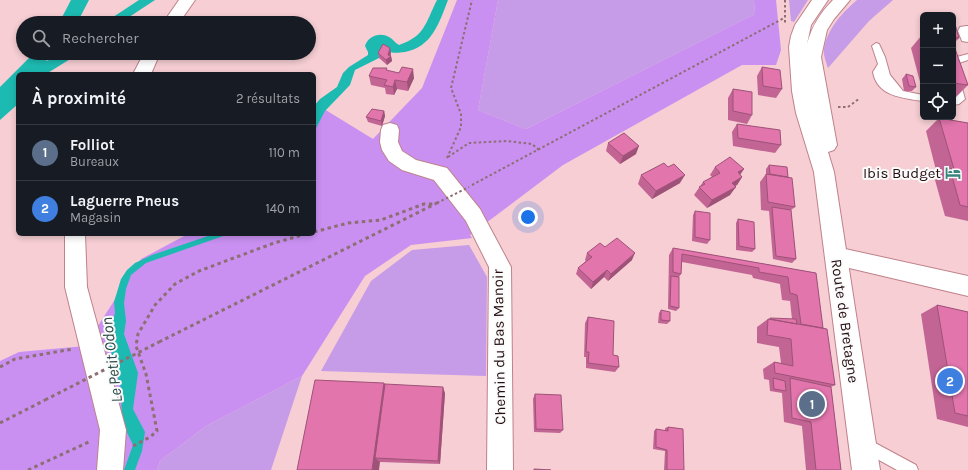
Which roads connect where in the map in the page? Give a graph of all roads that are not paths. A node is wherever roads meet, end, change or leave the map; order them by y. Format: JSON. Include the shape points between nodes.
{"nodes":[{"id":1,"x":187,"y":0,"type":"edge"},
{"id":2,"x":820,"y":0,"type":"edge"},
{"id":3,"x":842,"y":0,"type":"edge"},
{"id":4,"x":176,"y":16,"type":"edge"},
{"id":5,"x":876,"y":46,"type":"dead end"},
{"id":6,"x":968,"y":57,"type":"edge"},
{"id":7,"x":149,"y":60,"type":"edge"},
{"id":8,"x":956,"y":60,"type":"edge"},
{"id":9,"x":143,"y":72,"type":"edge"},
{"id":10,"x":956,"y":82,"type":"edge"},
{"id":11,"x":920,"y":97,"type":"edge"},
{"id":12,"x":956,"y":102,"type":"edge"},
{"id":13,"x":390,"y":130,"type":"dead end"},
{"id":14,"x":824,"y":172,"type":"junction"},
{"id":15,"x":75,"y":236,"type":"edge"},
{"id":16,"x":836,"y":256,"type":"junction"},
{"id":17,"x":968,"y":286,"type":"edge"},
{"id":18,"x":862,"y":443,"type":"junction"},
{"id":19,"x":110,"y":470,"type":"edge"},
{"id":20,"x":500,"y":470,"type":"edge"},
{"id":21,"x":866,"y":470,"type":"edge"},
{"id":22,"x":911,"y":470,"type":"edge"}],
"edges":[{"from":1,"to":4,"type":"street"},
{"from":2,"to":14,"type":"main road","name":"Route de Bretagne","via":[[803,25],[798,47],[805,113]]},
{"from":3,"to":14,"type":"main road","name":"Route de Bretagne","via":[[827,16],[819,30],[812,57],[828,149]]},
{"from":5,"to":11,"type":"lane","via":[[882,65],[876,72],[884,89]]},
{"from":6,"to":8,"type":"lane"},
{"from":7,"to":9,"type":"street"},
{"from":10,"to":12,"type":"lane","via":[[960,99]]},
{"from":13,"to":20,"type":"street","name":"Chemin du Bas Manoir","via":[[389,144],[397,158],[414,168],[443,166],[473,215],[500,267]]},
{"from":14,"to":16,"type":"main road","name":"Route de Bretagne"},
{"from":15,"to":19,"type":"street","via":[[76,288],[113,430]]},
{"from":16,"to":17,"type":"street"},
{"from":16,"to":18,"type":"main road","name":"Route de Bretagne"},
{"from":18,"to":21,"type":"main road","name":"Route de Bretagne"},
{"from":18,"to":22,"type":"lane"}]}
